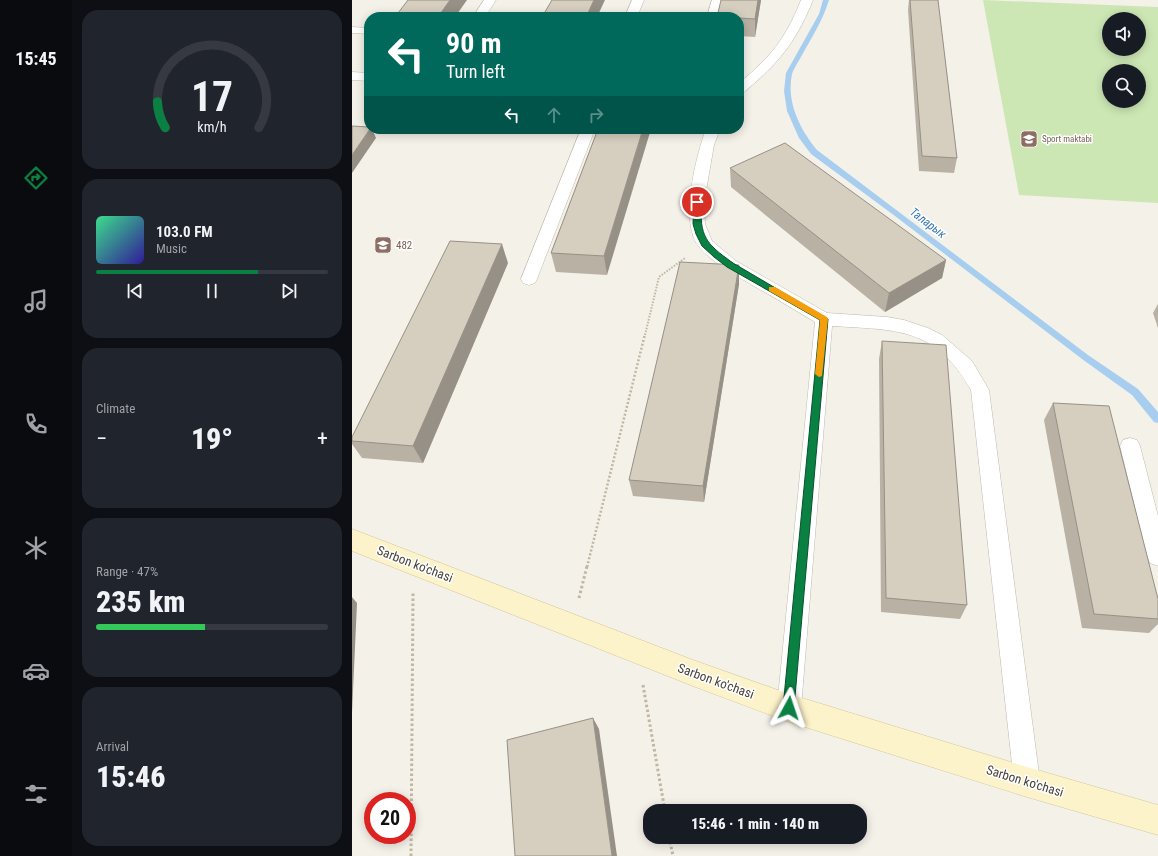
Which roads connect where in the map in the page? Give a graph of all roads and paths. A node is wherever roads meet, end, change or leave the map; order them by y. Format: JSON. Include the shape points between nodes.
{"nodes":[{"id":1,"x":490,"y":0,"type":"edge"},
{"id":2,"x":638,"y":0,"type":"edge"},
{"id":3,"x":718,"y":0,"type":"edge"},
{"id":4,"x":807,"y":0,"type":"edge"},
{"id":5,"x":482,"y":12,"type":"edge"},
{"id":6,"x":635,"y":12,"type":"edge"},
{"id":7,"x":714,"y":12,"type":"edge"},
{"id":8,"x":352,"y":30,"type":"edge"},
{"id":9,"x":364,"y":31,"type":"edge"},
{"id":10,"x":352,"y":76,"type":"edge"},
{"id":11,"x":364,"y":77,"type":"edge"},
{"id":12,"x":744,"y":85,"type":"edge"},
{"id":13,"x":586,"y":134,"type":"edge"},
{"id":14,"x":710,"y":134,"type":"edge"},
{"id":15,"x":705,"y":244,"type":"junction"},
{"id":16,"x":529,"y":279,"type":"dead end"},
{"id":17,"x":824,"y":319,"type":"junction"},
{"id":18,"x":1130,"y":446,"type":"dead end"},
{"id":19,"x":352,"y":540,"type":"edge"},
{"id":20,"x":1158,"y":556,"type":"edge"},
{"id":21,"x":414,"y":563,"type":"junction"},
{"id":22,"x":572,"y":626,"type":"junction"},
{"id":23,"x":637,"y":651,"type":"junction"},
{"id":24,"x":789,"y":708,"type":"junction"},
{"id":25,"x":1027,"y":782,"type":"junction"},
{"id":26,"x":664,"y":804,"type":"edge"},
{"id":27,"x":1158,"y":820,"type":"edge"},
{"id":28,"x":670,"y":844,"type":"edge"},
{"id":29,"x":411,"y":856,"type":"edge"},
{"id":30,"x":673,"y":856,"type":"edge"}],
"edges":[{"from":1,"to":5,"type":"lane"},
{"from":2,"to":6,"type":"lane"},
{"from":3,"to":7,"type":"lane"},
{"from":4,"to":12,"type":"lane","via":[[789,40],[774,59]]},
{"from":8,"to":9,"type":"lane"},
{"from":10,"to":11,"type":"lane"},
{"from":13,"to":16,"type":"lane"},
{"from":14,"to":15,"type":"lane","via":[[697,202],[697,224]]},
{"from":15,"to":17,"type":"lane","via":[[730,265]]},
{"from":15,"to":22,"type":"path","via":[[659,277]]},
{"from":17,"to":24,"type":"lane"},
{"from":17,"to":25,"type":"lane","via":[[887,323],[922,332],[936,339],[966,366],[980,390]]},
{"from":18,"to":20,"type":"lane"},
{"from":19,"to":21,"type":"street","name":"Sarbon ko'chasi"},
{"from":21,"to":22,"type":"street","name":"Sarbon ko'chasi"},
{"from":21,"to":29,"type":"path"},
{"from":22,"to":23,"type":"street","name":"Sarbon ko'chasi"},
{"from":23,"to":24,"type":"street","name":"Sarbon ko'chasi"},
{"from":23,"to":26,"type":"path"},
{"from":24,"to":25,"type":"street","name":"Sarbon ko'chasi"},
{"from":25,"to":27,"type":"street","name":"Sarbon ko'chasi"},
{"from":28,"to":30,"type":"path"}]}
